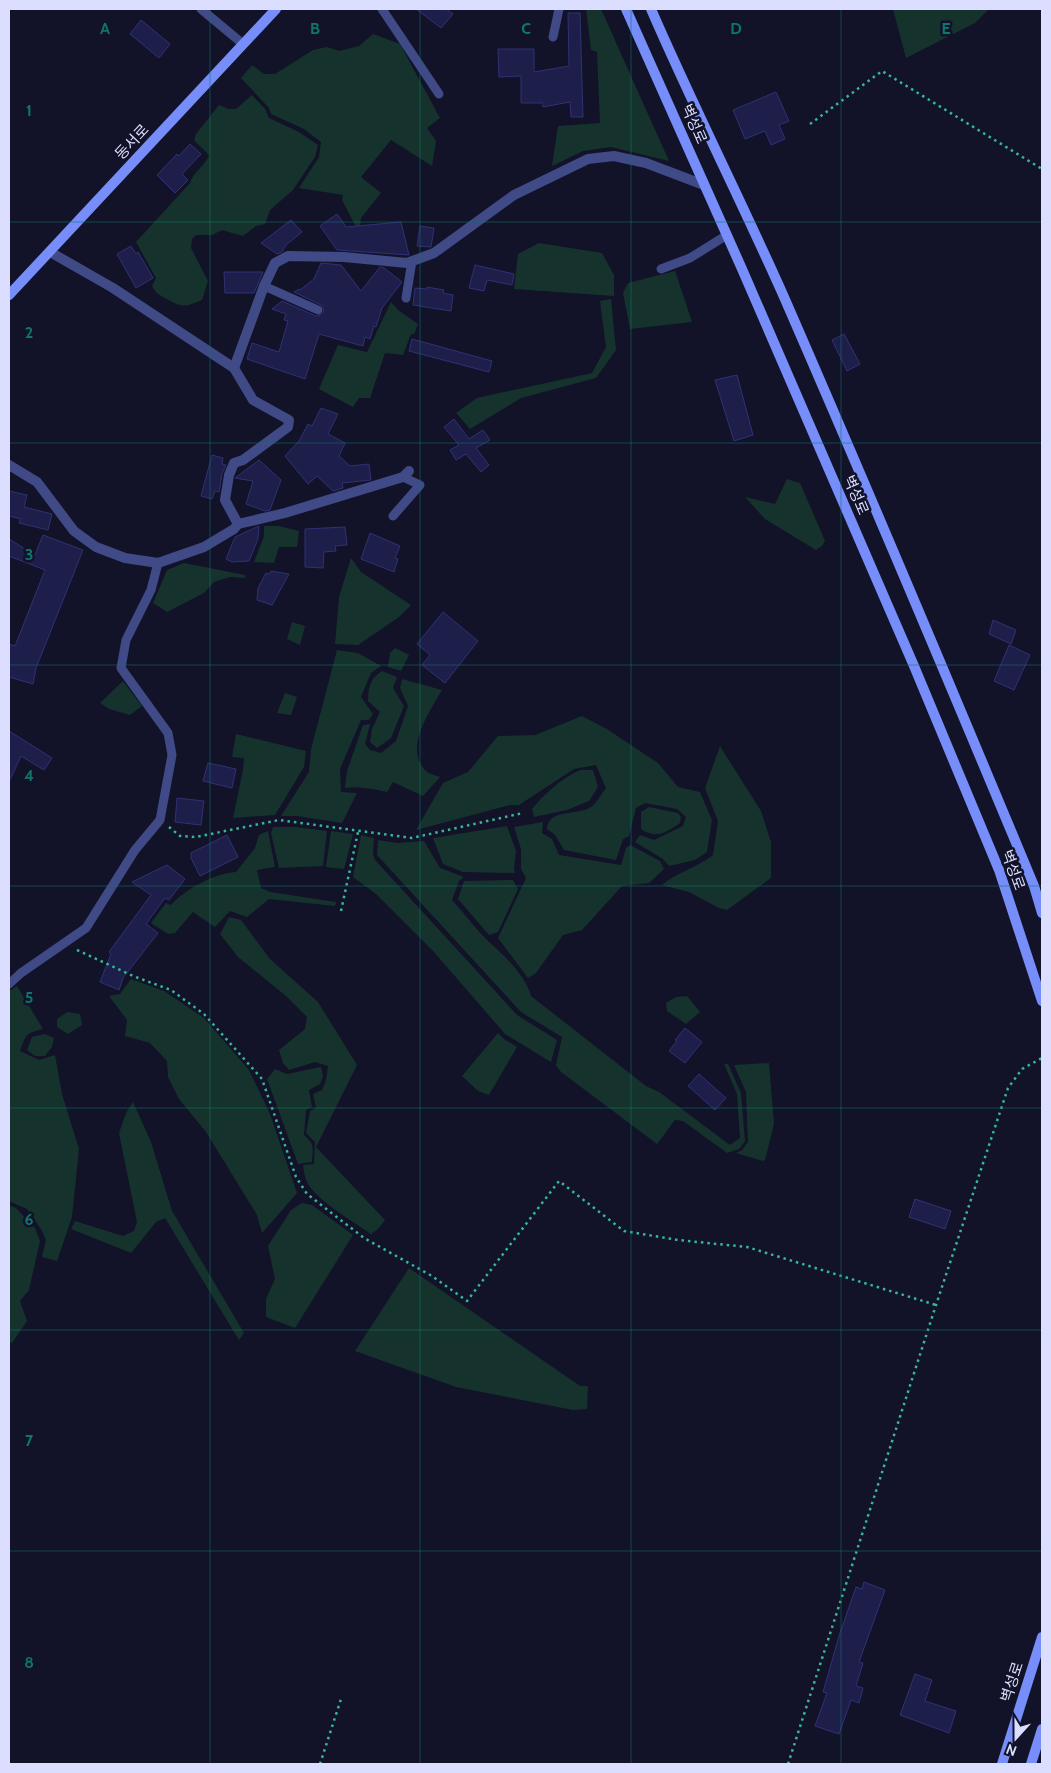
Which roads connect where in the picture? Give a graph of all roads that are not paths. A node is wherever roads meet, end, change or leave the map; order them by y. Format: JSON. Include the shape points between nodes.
{"nodes":[{"id":1,"x":201,"y":9,"type":"edge"},
{"id":2,"x":276,"y":9,"type":"edge"},
{"id":3,"x":382,"y":9,"type":"edge"},
{"id":4,"x":559,"y":9,"type":"edge"},
{"id":5,"x":626,"y":9,"type":"edge"},
{"id":6,"x":651,"y":9,"type":"edge"},
{"id":7,"x":553,"y":37,"type":"dead end"},
{"id":8,"x":243,"y":44,"type":"junction"},
{"id":9,"x":439,"y":94,"type":"dead end"},
{"id":10,"x":704,"y":185,"type":"junction"},
{"id":11,"x":726,"y":235,"type":"junction"},
{"id":12,"x":50,"y":252,"type":"junction"},
{"id":13,"x":412,"y":261,"type":"junction"},
{"id":14,"x":661,"y":269,"type":"dead end"},
{"id":15,"x":264,"y":286,"type":"junction"},
{"id":16,"x":9,"y":295,"type":"edge"},
{"id":17,"x":406,"y":298,"type":"dead end"},
{"id":18,"x":318,"y":310,"type":"dead end"},
{"id":19,"x":234,"y":368,"type":"junction"},
{"id":20,"x":9,"y":465,"type":"edge"},
{"id":21,"x":406,"y":474,"type":"joint"},
{"id":22,"x":393,"y":516,"type":"dead end"},
{"id":23,"x":238,"y":524,"type":"junction"},
{"id":24,"x":158,"y":563,"type":"junction"},
{"id":25,"x":1042,"y":913,"type":"edge"},
{"id":26,"x":9,"y":984,"type":"edge"},
{"id":27,"x":1042,"y":1000,"type":"edge"},
{"id":28,"x":1042,"y":1637,"type":"edge"},
{"id":29,"x":1042,"y":1729,"type":"edge"},
{"id":30,"x":1002,"y":1764,"type":"edge"},
{"id":31,"x":1031,"y":1764,"type":"edge"}],
"edges":[{"from":1,"to":8,"type":"lane"},
{"from":2,"to":8,"type":"main road","name":"동서로"},
{"from":3,"to":9,"type":"lane"},
{"from":4,"to":7,"type":"lane"},
{"from":5,"to":10,"type":"main road","name":"벽성로"},
{"from":6,"to":25,"type":"main road","name":"벽성로","via":[[783,294],[950,682],[1034,886]]},
{"from":8,"to":12,"type":"main road","name":"동서로"},
{"from":10,"to":11,"type":"main road","name":"벽성로"},
{"from":10,"to":13,"type":"street","via":[[646,163],[614,156],[588,159],[514,195],[434,253]]},
{"from":11,"to":14,"type":"lane","via":[[690,258]]},
{"from":11,"to":27,"type":"main road","name":"벽성로","via":[[914,666],[995,862]]},
{"from":12,"to":16,"type":"main road","name":"동서로"},
{"from":12,"to":19,"type":"street","via":[[113,288]]},
{"from":13,"to":15,"type":"street","via":[[288,256],[275,263]]},
{"from":13,"to":17,"type":"lane"},
{"from":15,"to":18,"type":"lane"},
{"from":15,"to":19,"type":"street"},
{"from":19,"to":23,"type":"street","via":[[253,400],[289,420],[288,427],[234,463],[225,500]]},
{"from":20,"to":24,"type":"street","via":[[37,482],[74,531],[96,546],[125,558]]},
{"from":21,"to":22,"type":"lane","via":[[420,486]]},
{"from":21,"to":23,"type":"street"},
{"from":23,"to":24,"type":"street","via":[[204,546]]},
{"from":24,"to":26,"type":"lane","via":[[151,590],[126,640],[121,668],[168,733],[172,755],[160,820],[135,850],[86,928]]},
{"from":28,"to":30,"type":"main road","name":"벽성로"},
{"from":29,"to":31,"type":"main road"}]}
